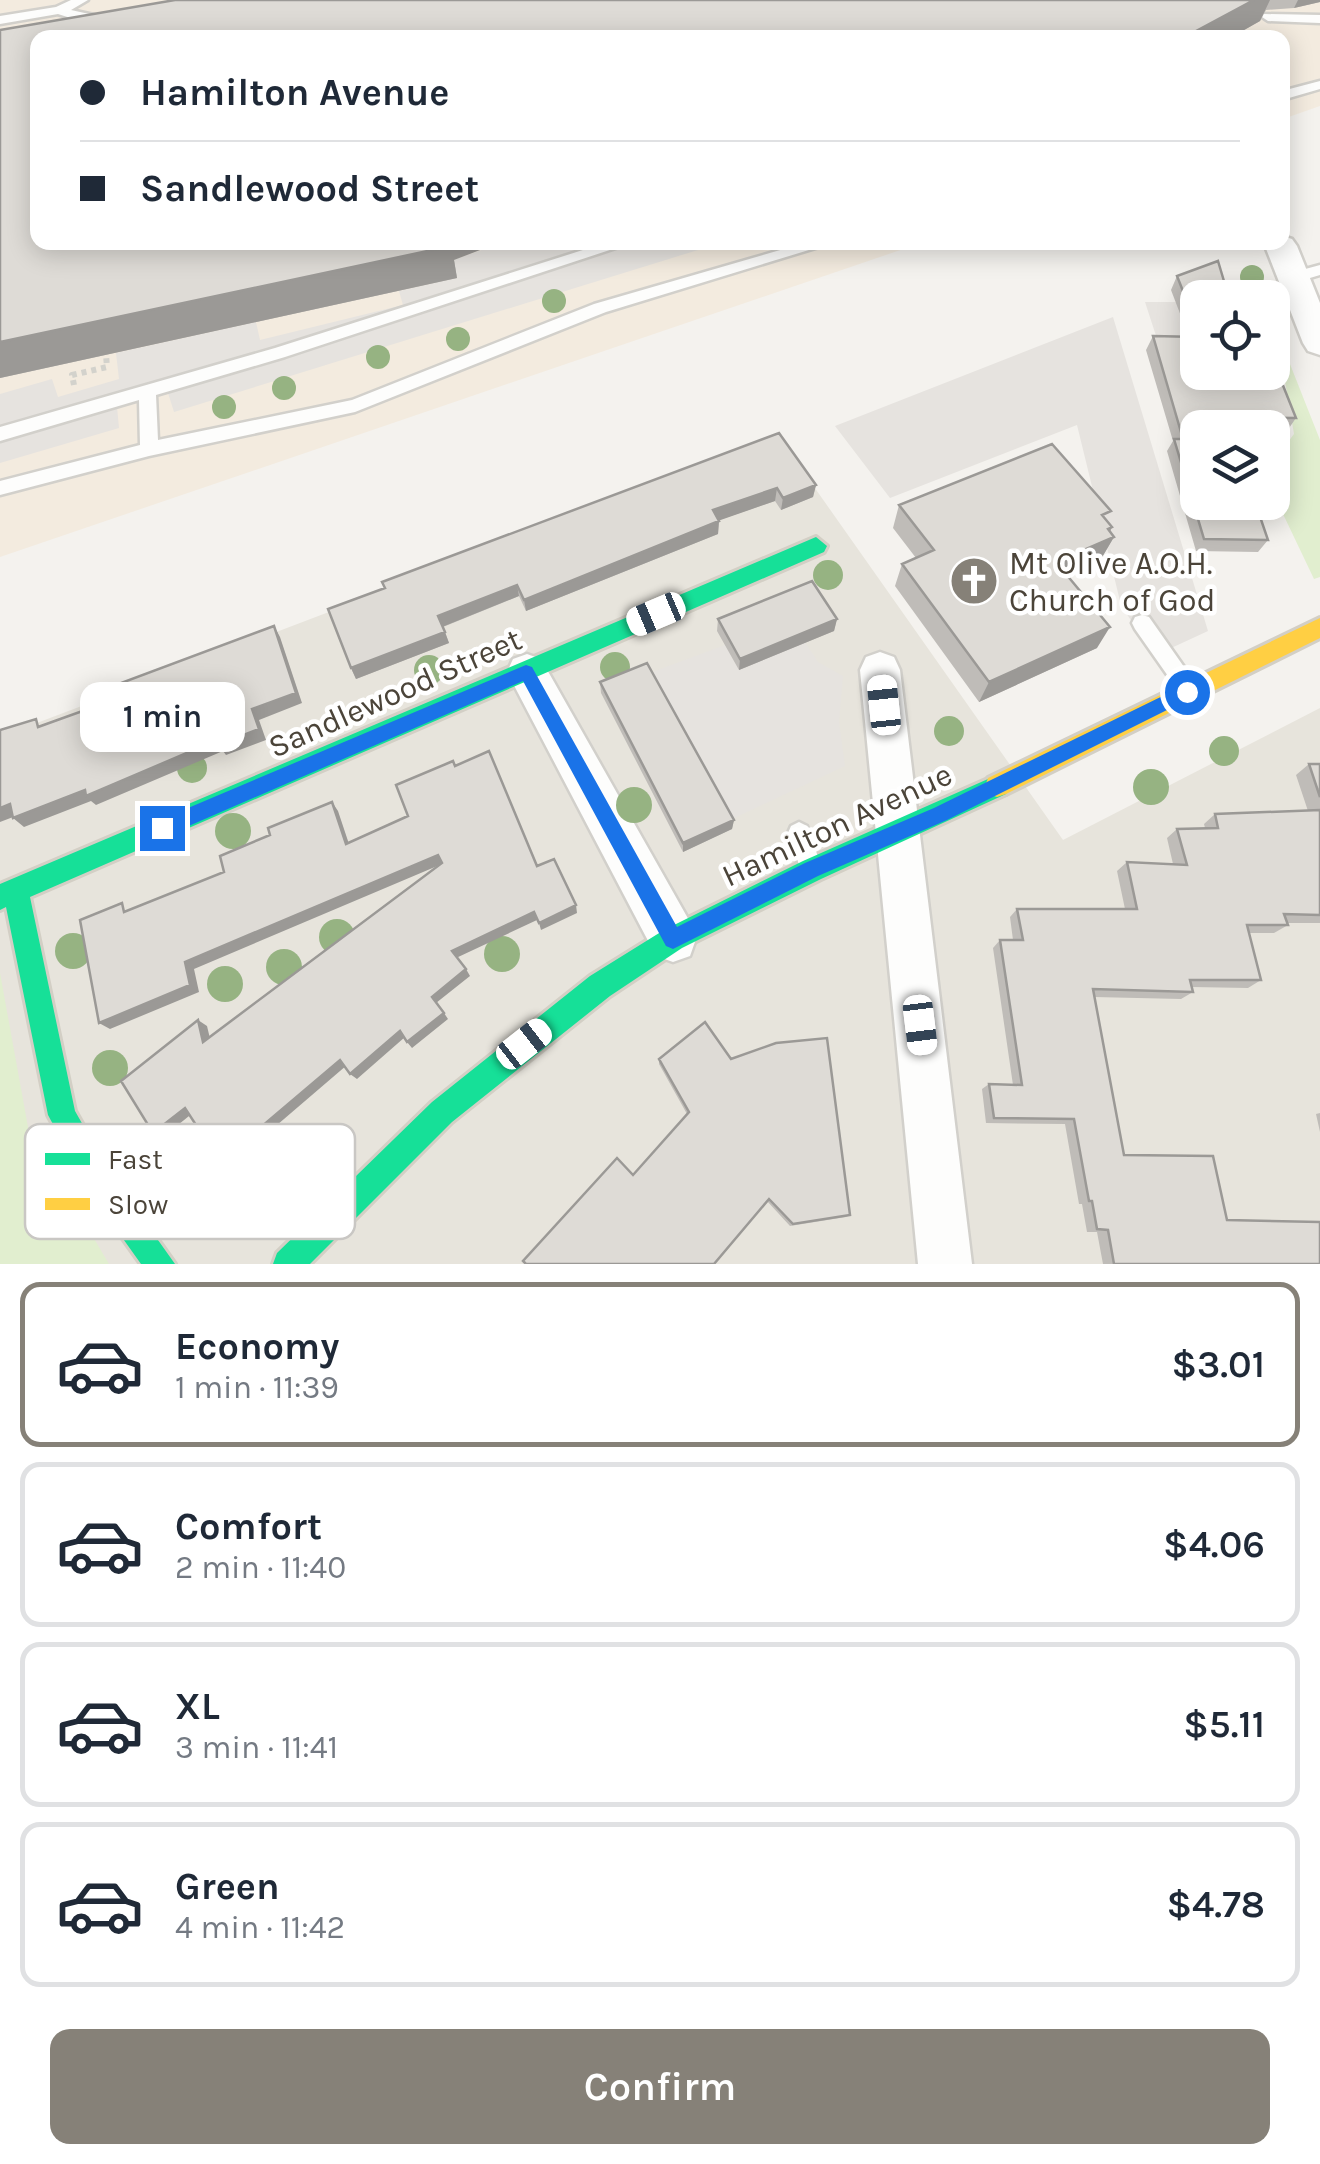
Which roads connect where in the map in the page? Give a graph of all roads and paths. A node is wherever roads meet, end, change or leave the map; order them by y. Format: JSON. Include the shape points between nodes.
{"nodes":[{"id":1,"x":82,"y":0,"type":"edge"},
{"id":2,"x":63,"y":5,"type":"edge"},
{"id":3,"x":129,"y":14,"type":"edge"},
{"id":4,"x":1268,"y":17,"type":"dead end"},
{"id":5,"x":1320,"y":18,"type":"edge"},
{"id":6,"x":0,"y":20,"type":"edge"},
{"id":7,"x":1320,"y":84,"type":"edge"},
{"id":8,"x":1290,"y":93,"type":"edge"},
{"id":9,"x":601,"y":250,"type":"edge"},
{"id":10,"x":800,"y":250,"type":"edge"},
{"id":11,"x":1285,"y":250,"type":"edge"},
{"id":12,"x":1306,"y":274,"type":"edge"},
{"id":13,"x":1320,"y":343,"type":"edge"},
{"id":14,"x":106,"y":355,"type":"edge"},
{"id":15,"x":147,"y":391,"type":"junction"},
{"id":16,"x":75,"y":392,"type":"dead end"},
{"id":17,"x":0,"y":434,"type":"edge"},
{"id":18,"x":150,"y":449,"type":"junction"},
{"id":19,"x":0,"y":488,"type":"edge"},
{"id":20,"x":816,"y":546,"type":"dead end"},
{"id":21,"x":1142,"y":622,"type":"dead end"},
{"id":22,"x":1320,"y":627,"type":"edge"},
{"id":23,"x":880,"y":670,"type":"dead end"},
{"id":24,"x":526,"y":672,"type":"junction"},
{"id":25,"x":1190,"y":690,"type":"junction"},
{"id":26,"x":799,"y":833,"type":"dead end"},
{"id":27,"x":898,"y":834,"type":"junction"},
{"id":28,"x":812,"y":870,"type":"junction"},
{"id":29,"x":8,"y":894,"type":"edge"},
{"id":30,"x":673,"y":939,"type":"junction"},
{"id":31,"x":67,"y":1124,"type":"edge"},
{"id":32,"x":355,"y":1195,"type":"edge"},
{"id":33,"x":142,"y":1239,"type":"edge"},
{"id":34,"x":312,"y":1239,"type":"edge"},
{"id":35,"x":160,"y":1264,"type":"edge"},
{"id":36,"x":288,"y":1264,"type":"edge"},
{"id":37,"x":945,"y":1264,"type":"edge"}],
"edges":[{"from":1,"to":2,"type":"lane"},
{"from":2,"to":3,"type":"lane","via":[[92,21]]},
{"from":2,"to":6,"type":"lane"},
{"from":4,"to":5,"type":"lane"},
{"from":7,"to":8,"type":"lane"},
{"from":9,"to":15,"type":"lane"},
{"from":10,"to":18,"type":"lane","via":[[600,308],[355,406]]},
{"from":11,"to":12,"type":"street"},
{"from":12,"to":13,"type":"street"},
{"from":14,"to":16,"type":"path","via":[[108,367],[72,375]]},
{"from":15,"to":17,"type":"lane"},
{"from":15,"to":18,"type":"lane"},
{"from":18,"to":19,"type":"lane"},
{"from":20,"to":24,"type":"street","name":"Sandlewood Street"},
{"from":21,"to":25,"type":"lane"},
{"from":22,"to":25,"type":"street","name":"Hamilton Avenue"},
{"from":23,"to":27,"type":"street"},
{"from":24,"to":29,"type":"street","name":"Sandlewood Street"},
{"from":24,"to":30,"type":"street"},
{"from":25,"to":27,"type":"street","name":"Hamilton Avenue"},
{"from":26,"to":28,"type":"lane"},
{"from":27,"to":28,"type":"street","name":"Hamilton Avenue"},
{"from":27,"to":37,"type":"street"},
{"from":28,"to":30,"type":"street","name":"Hamilton Avenue"},
{"from":29,"to":31,"type":"street"},
{"from":30,"to":32,"type":"street","name":"Hamilton Avenue","via":[[600,986],[442,1112]]},
{"from":33,"to":35,"type":"street"},
{"from":34,"to":36,"type":"street","name":"Hamilton Avenue"}]}
